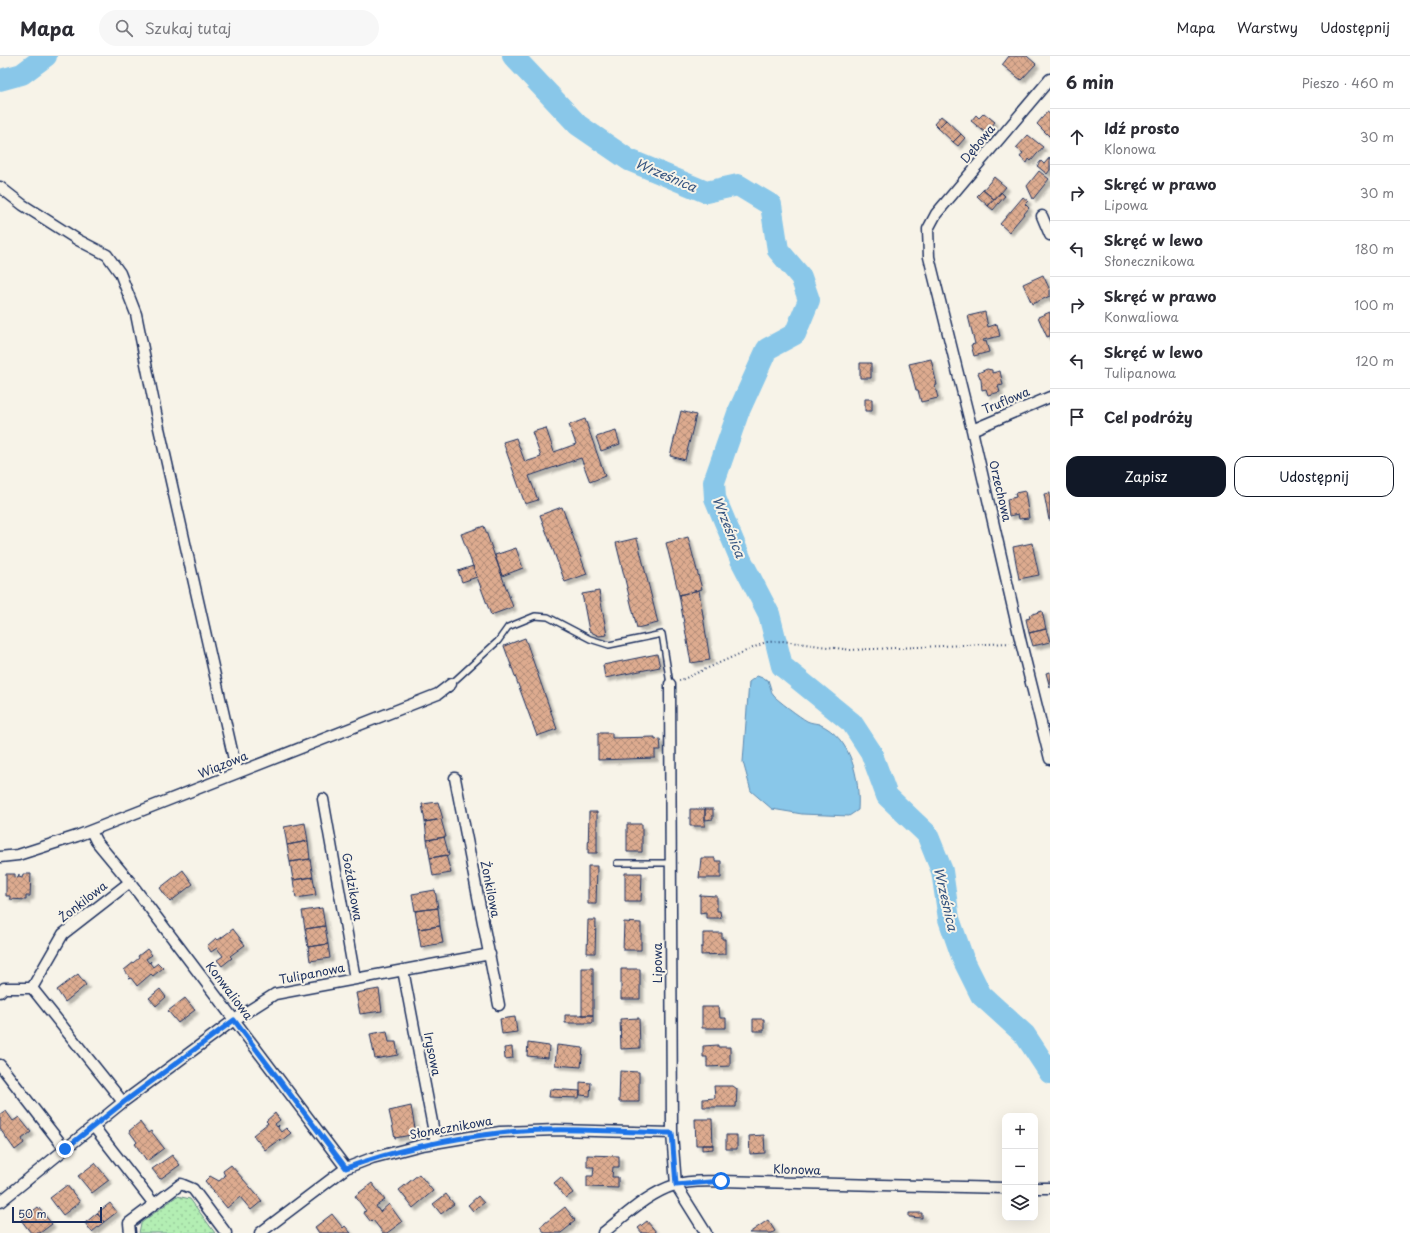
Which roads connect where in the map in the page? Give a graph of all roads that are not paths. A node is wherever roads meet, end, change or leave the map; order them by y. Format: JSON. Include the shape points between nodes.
{"nodes":[{"id":1,"x":1050,"y":79,"type":"edge"},
{"id":2,"x":0,"y":187,"type":"edge"},
{"id":3,"x":1042,"y":216,"type":"dead end"},
{"id":4,"x":928,"y":229,"type":"joint"},
{"id":5,"x":1050,"y":235,"type":"edge"},
{"id":6,"x":1050,"y":397,"type":"edge"},
{"id":7,"x":972,"y":430,"type":"junction"},
{"id":8,"x":451,"y":684,"type":"joint"},
{"id":9,"x":670,"y":684,"type":"joint"},
{"id":10,"x":1050,"y":759,"type":"edge"},
{"id":11,"x":236,"y":773,"type":"junction"},
{"id":12,"x":456,"y":778,"type":"dead end"},
{"id":13,"x":322,"y":799,"type":"dead end"},
{"id":14,"x":91,"y":831,"type":"junction"},
{"id":15,"x":0,"y":856,"type":"edge"},
{"id":16,"x":617,"y":863,"type":"dead end"},
{"id":17,"x":671,"y":863,"type":"junction"},
{"id":18,"x":130,"y":882,"type":"junction"},
{"id":19,"x":490,"y":954,"type":"junction"},
{"id":20,"x":403,"y":970,"type":"junction"},
{"id":21,"x":355,"y":980,"type":"junction"},
{"id":22,"x":32,"y":988,"type":"junction"},
{"id":23,"x":0,"y":992,"type":"edge"},
{"id":24,"x":499,"y":1006,"type":"dead end"},
{"id":25,"x":234,"y":1020,"type":"junction"},
{"id":26,"x":0,"y":1065,"type":"edge"},
{"id":27,"x":124,"y":1102,"type":"junction"},
{"id":28,"x":94,"y":1126,"type":"junction"},
{"id":29,"x":672,"y":1133,"type":"junction"},
{"id":30,"x":436,"y":1143,"type":"junction"},
{"id":31,"x":65,"y":1149,"type":"junction"},
{"id":32,"x":346,"y":1168,"type":"junction"},
{"id":33,"x":676,"y":1185,"type":"junction"},
{"id":34,"x":1002,"y":1188,"type":"edge"},
{"id":35,"x":0,"y":1202,"type":"edge"},
{"id":36,"x":154,"y":1204,"type":"junction"},
{"id":37,"x":130,"y":1233,"type":"edge"},
{"id":38,"x":226,"y":1233,"type":"edge"},
{"id":39,"x":260,"y":1233,"type":"edge"},
{"id":40,"x":603,"y":1233,"type":"edge"},
{"id":41,"x":706,"y":1233,"type":"edge"}],
"edges":[{"from":1,"to":4,"type":"street","name":"Dębowa","via":[[945,203]]},
{"from":2,"to":11,"type":"street","via":[[29,209],[107,255],[120,273],[136,314]]},
{"from":3,"to":5,"type":"street"},
{"from":4,"to":7,"type":"street","name":"Orzechowa","via":[[929,257]]},
{"from":6,"to":7,"type":"street","name":"Truflowa"},
{"from":7,"to":10,"type":"street","name":"Orzechowa","via":[[1020,643]]},
{"from":8,"to":9,"type":"lane","via":[[498,641],[508,627],[535,616],[548,617],[590,639],[609,645],[662,634]]},
{"from":8,"to":11,"type":"street","name":"Wiązowa","via":[[438,694]]},
{"from":9,"to":17,"type":"street","name":"Lipowa"},
{"from":11,"to":14,"type":"street","name":"Wiązowa"},
{"from":12,"to":19,"type":"street","name":"Żonkilowa"},
{"from":13,"to":21,"type":"street","name":"Goździkowa"},
{"from":14,"to":15,"type":"street","name":"Wiązowa","via":[[18,855]]},
{"from":14,"to":18,"type":"street","name":"Konwaliowa"},
{"from":16,"to":17,"type":"lane"},
{"from":17,"to":29,"type":"street","name":"Lipowa"},
{"from":18,"to":22,"type":"street","name":"Żonkilowa","via":[[63,934]]},
{"from":18,"to":25,"type":"street","name":"Konwaliowa"},
{"from":19,"to":20,"type":"street","name":"Tulipanowa"},
{"from":19,"to":24,"type":"street","name":"Żonkilowa"},
{"from":20,"to":21,"type":"street","name":"Tulipanowa"},
{"from":20,"to":30,"type":"street","name":"Irysowa"},
{"from":21,"to":25,"type":"street","name":"Tulipanowa","via":[[275,994]]},
{"from":22,"to":23,"type":"street","via":[[4,988]]},
{"from":22,"to":27,"type":"street"},
{"from":25,"to":27,"type":"street","name":"Tulipanowa"},
{"from":25,"to":32,"type":"street","name":"Konwaliowa"},
{"from":26,"to":31,"type":"street"},
{"from":27,"to":28,"type":"street","name":"Tulipanowa"},
{"from":28,"to":31,"type":"street","name":"Tulipanowa"},
{"from":28,"to":36,"type":"street"},
{"from":29,"to":30,"type":"street","name":"Słonecznikowa","via":[[556,1130],[500,1132]]},
{"from":29,"to":33,"type":"street","name":"Lipowa"},
{"from":30,"to":32,"type":"street","name":"Słonecznikowa","via":[[372,1158]]},
{"from":31,"to":35,"type":"street","name":"Tulipanowa"},
{"from":32,"to":39,"type":"street","name":"Słonecznikowa"},
{"from":33,"to":34,"type":"street","name":"Klonowa","via":[[721,1181]]},
{"from":33,"to":40,"type":"street","name":"Klonowa","via":[[660,1191]]},
{"from":33,"to":41,"type":"street","name":"Lipowa"},
{"from":36,"to":37,"type":"street","via":[[129,1223]]},
{"from":36,"to":38,"type":"street","via":[[181,1184],[193,1189]]}]}
